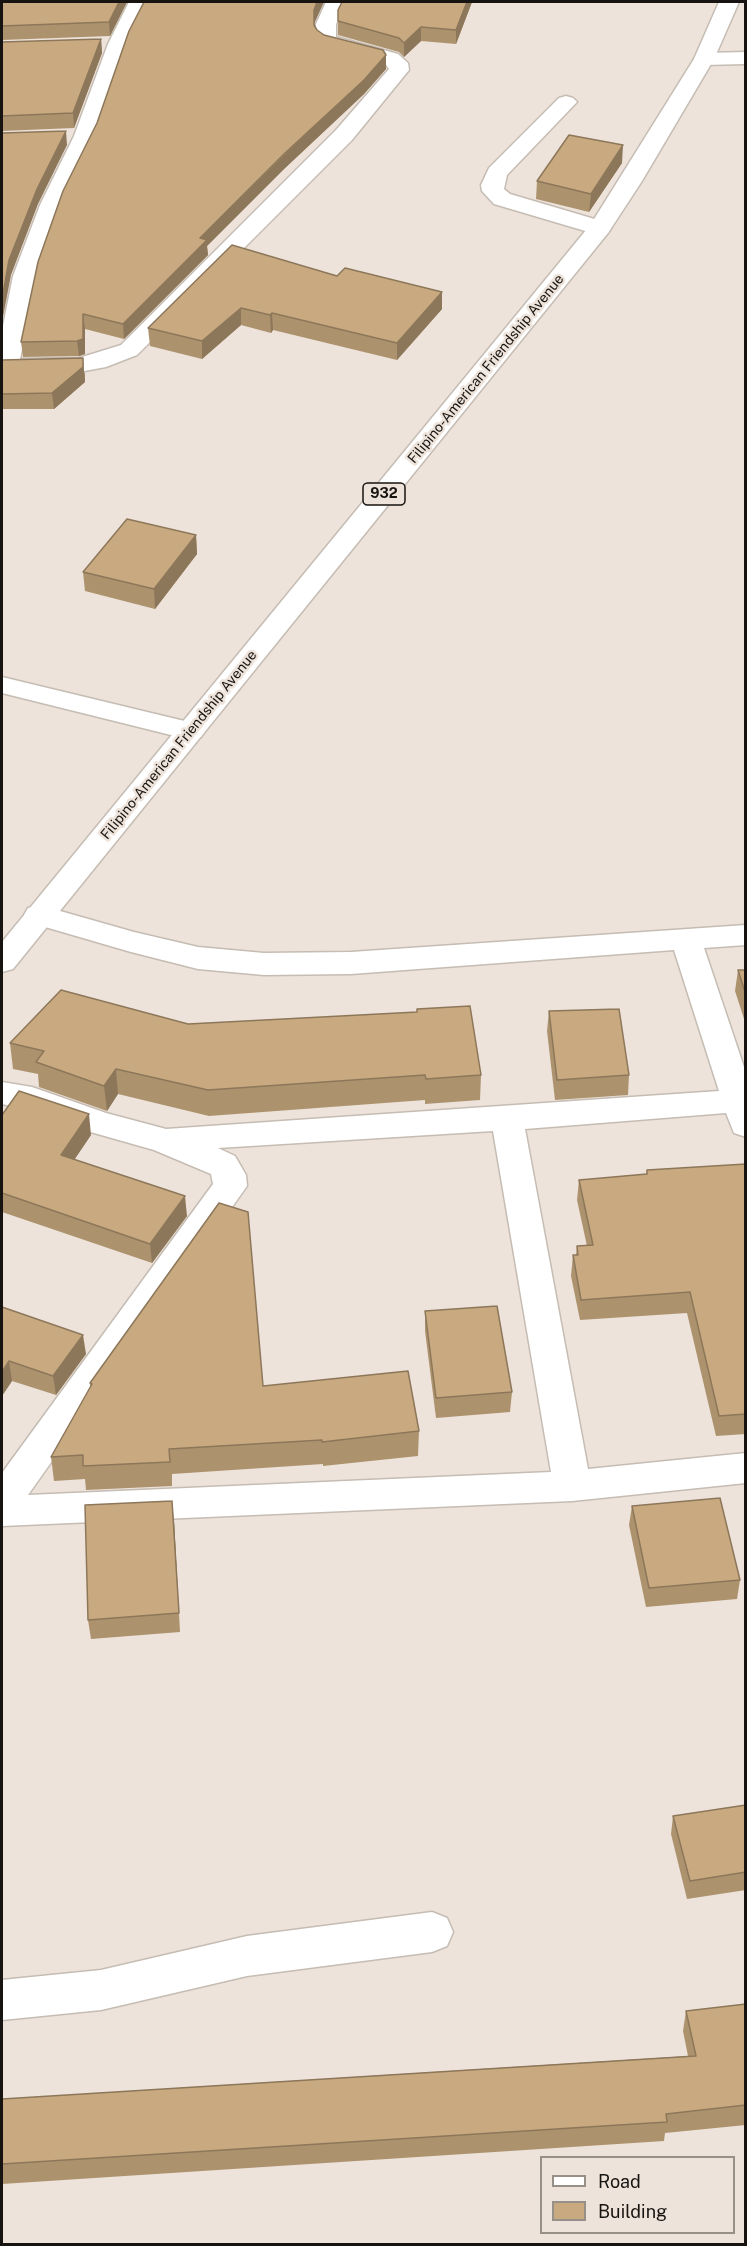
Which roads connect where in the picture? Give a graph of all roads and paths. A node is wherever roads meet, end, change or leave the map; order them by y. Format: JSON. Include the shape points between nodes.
{"nodes":[{"id":1,"x":139,"y":2,"type":"edge"},
{"id":2,"x":336,"y":2,"type":"edge"},
{"id":3,"x":729,"y":2,"type":"edge"},
{"id":4,"x":95,"y":44,"type":"edge"},
{"id":5,"x":118,"y":44,"type":"junction"},
{"id":6,"x":746,"y":58,"type":"edge"},
{"id":7,"x":704,"y":59,"type":"junction"},
{"id":8,"x":566,"y":102,"type":"dead end"},
{"id":9,"x":85,"y":136,"type":"junction"},
{"id":10,"x":61,"y":137,"type":"edge"},
{"id":11,"x":600,"y":228,"type":"junction"},
{"id":12,"x":4,"y":366,"type":"edge"},
{"id":13,"x":2,"y":685,"type":"edge"},
{"id":14,"x":191,"y":731,"type":"junction"},
{"id":15,"x":39,"y":915,"type":"junction"},
{"id":16,"x":746,"y":935,"type":"edge"},
{"id":17,"x":686,"y":939,"type":"junction"},
{"id":18,"x":2,"y":962,"type":"edge"},
{"id":19,"x":2,"y":1094,"type":"edge"},
{"id":20,"x":743,"y":1108,"type":"edge"},
{"id":21,"x":507,"y":1118,"type":"junction"},
{"id":22,"x":163,"y":1140,"type":"junction"},
{"id":23,"x":746,"y":1468,"type":"edge"},
{"id":24,"x":572,"y":1486,"type":"junction"},
{"id":25,"x":2,"y":1501,"type":"edge"},
{"id":26,"x":2,"y":1511,"type":"edge"},
{"id":27,"x":432,"y":1932,"type":"dead end"},
{"id":28,"x":2,"y":2000,"type":"edge"}],
"edges":[{"from":1,"to":5,"type":"street"},
{"from":2,"to":12,"type":"street","via":[[326,24],[326,39],[391,58],[398,63],[399,70],[344,135],[129,350],[97,362]]},
{"from":3,"to":7,"type":"street","name":"Filipino-American Friendship Avenue","number":"932"},
{"from":4,"to":5,"type":"street"},
{"from":5,"to":9,"type":"street"},
{"from":6,"to":7,"type":"street"},
{"from":7,"to":11,"type":"street","name":"Filipino-American Friendship Avenue","number":"932"},
{"from":8,"to":11,"type":"street","via":[[503,165],[493,179],[493,191],[502,199]]},
{"from":9,"to":10,"type":"street"},
{"from":9,"to":12,"type":"street","via":[[51,205],[25,276]]},
{"from":11,"to":14,"type":"street","name":"Filipino-American Friendship Avenue","number":"932"},
{"from":13,"to":14,"type":"street"},
{"from":14,"to":15,"type":"street","name":"Filipino-American Friendship Avenue","number":"932"},
{"from":15,"to":17,"type":"street","via":[[198,958],[264,964],[351,963]]},
{"from":15,"to":18,"type":"street","name":"Filipino-American Friendship Avenue","number":"932"},
{"from":16,"to":17,"type":"street"},
{"from":17,"to":20,"type":"street"},
{"from":19,"to":22,"type":"street","via":[[32,1099],[99,1124]]},
{"from":20,"to":21,"type":"street"},
{"from":21,"to":22,"type":"street"},
{"from":21,"to":24,"type":"street"},
{"from":22,"to":25,"type":"street","via":[[223,1165],[230,1186]]},
{"from":23,"to":24,"type":"street"},
{"from":24,"to":26,"type":"street"},
{"from":27,"to":28,"type":"street","via":[[247,1956],[101,1990]]}]}
